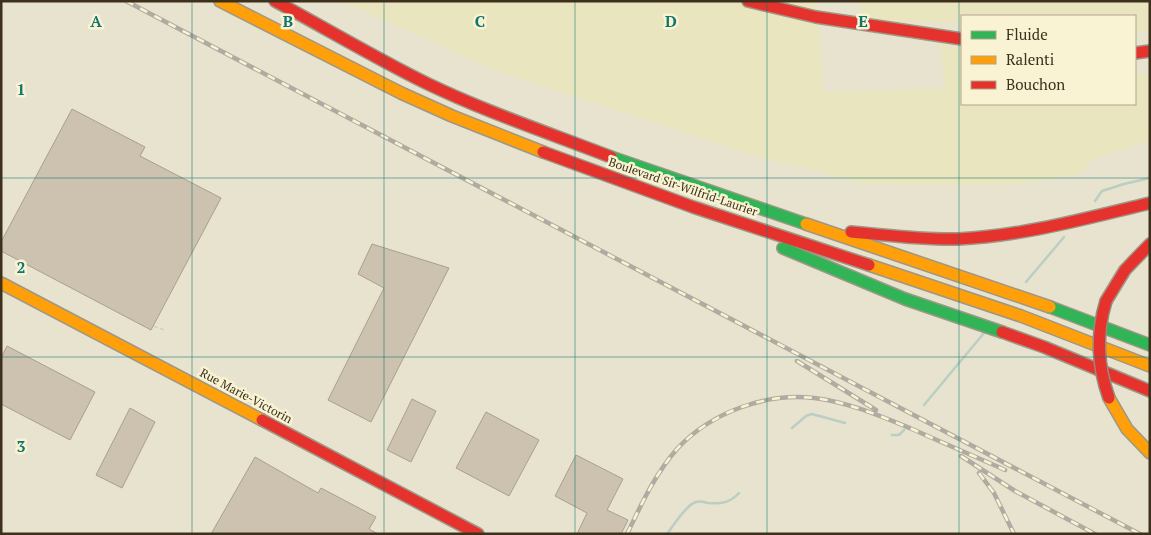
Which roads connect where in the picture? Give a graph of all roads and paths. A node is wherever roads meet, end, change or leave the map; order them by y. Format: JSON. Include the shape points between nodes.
{"nodes":[{"id":1,"x":220,"y":1,"type":"edge"},
{"id":2,"x":275,"y":1,"type":"edge"},
{"id":3,"x":748,"y":1,"type":"edge"},
{"id":4,"x":961,"y":39,"type":"edge"},
{"id":5,"x":1150,"y":51,"type":"edge"},
{"id":6,"x":1136,"y":53,"type":"edge"},
{"id":7,"x":630,"y":184,"type":"junction"},
{"id":8,"x":1150,"y":203,"type":"edge"},
{"id":9,"x":823,"y":229,"type":"junction"},
{"id":10,"x":1150,"y":244,"type":"edge"},
{"id":11,"x":1,"y":283,"type":"edge"},
{"id":12,"x":154,"y":326,"type":"dead end"},
{"id":13,"x":165,"y":330,"type":"dead end"},
{"id":14,"x":1150,"y":345,"type":"edge"},
{"id":15,"x":1150,"y":366,"type":"edge"},
{"id":16,"x":1150,"y":390,"type":"edge"},
{"id":17,"x":1150,"y":453,"type":"edge"},
{"id":18,"x":478,"y":534,"type":"edge"}],
"edges":[{"from":1,"to":7,"type":"main road","name":"Boulevard Sir-Wilfrid-Laurier","via":[[429,106]]},
{"from":2,"to":9,"type":"main road","name":"Boulevard Sir-Wilfrid-Laurier","via":[[393,66],[471,102],[629,163]]},
{"from":3,"to":4,"type":"main road","via":[[816,17]]},
{"from":5,"to":6,"type":"main road"},
{"from":7,"to":15,"type":"main road","name":"Boulevard Sir-Wilfrid-Laurier","via":[[1040,323]]},
{"from":7,"to":16,"type":"main road","via":[[891,294],[1044,346]]},
{"from":8,"to":9,"type":"main road","via":[[1007,235],[920,238]]},
{"from":9,"to":14,"type":"main road","name":"Boulevard Sir-Wilfrid-Laurier"},
{"from":10,"to":17,"type":"main road","bridge":true,"via":[[1126,266],[1114,284],[1106,301],[1098,349],[1108,398],[1127,429]]},
{"from":11,"to":18,"type":"main road","name":"Rue Marie-Victorin"},
{"from":12,"to":13,"type":"path"}]}
